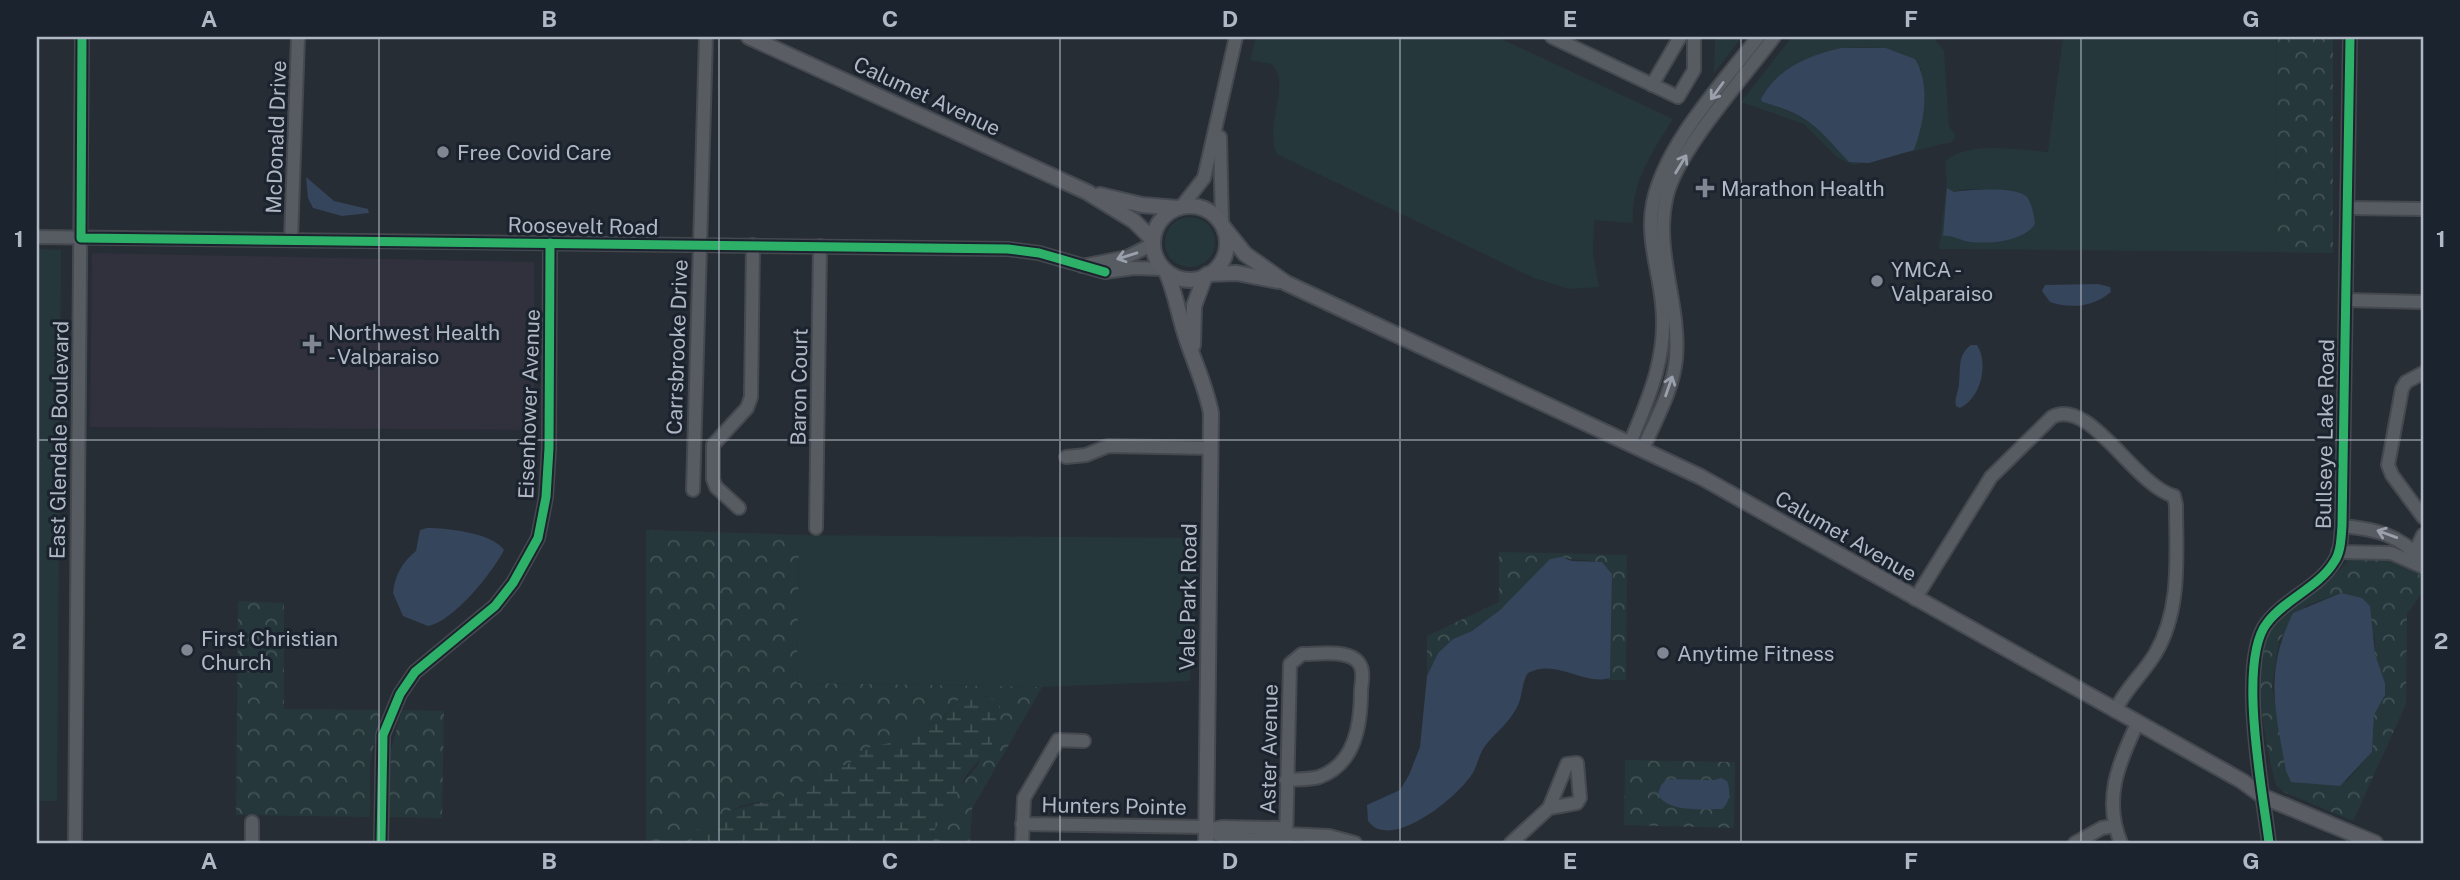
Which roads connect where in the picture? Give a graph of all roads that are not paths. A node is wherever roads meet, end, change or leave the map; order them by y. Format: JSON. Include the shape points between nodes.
{"nodes":[{"id":1,"x":82,"y":37,"type":"edge"},
{"id":2,"x":299,"y":37,"type":"edge"},
{"id":3,"x":706,"y":37,"type":"edge"},
{"id":4,"x":749,"y":37,"type":"edge"},
{"id":5,"x":1236,"y":37,"type":"edge"},
{"id":6,"x":1552,"y":37,"type":"edge"},
{"id":7,"x":1680,"y":37,"type":"edge"},
{"id":8,"x":1694,"y":37,"type":"edge"},
{"id":9,"x":1758,"y":37,"type":"edge"},
{"id":10,"x":1774,"y":37,"type":"edge"},
{"id":11,"x":2350,"y":37,"type":"edge"},
{"id":12,"x":1652,"y":85,"type":"junction"},
{"id":13,"x":1220,"y":119,"type":"junction"},
{"id":14,"x":1087,"y":192,"type":"junction"},
{"id":15,"x":1180,"y":207,"type":"junction"},
{"id":16,"x":2348,"y":208,"type":"junction"},
{"id":17,"x":2423,"y":209,"type":"edge"},
{"id":18,"x":1223,"y":226,"type":"junction"},
{"id":19,"x":37,"y":237,"type":"edge"},
{"id":20,"x":81,"y":238,"type":"junction"},
{"id":21,"x":291,"y":239,"type":"junction"},
{"id":22,"x":1153,"y":242,"type":"junction"},
{"id":23,"x":550,"y":243,"type":"junction"},
{"id":24,"x":699,"y":245,"type":"junction"},
{"id":25,"x":753,"y":246,"type":"junction"},
{"id":26,"x":820,"y":246,"type":"junction"},
{"id":27,"x":1082,"y":266,"type":"junction"},
{"id":28,"x":1165,"y":270,"type":"junction"},
{"id":29,"x":1207,"y":275,"type":"junction"},
{"id":30,"x":1286,"y":283,"type":"junction"},
{"id":31,"x":2346,"y":300,"type":"junction"},
{"id":32,"x":2423,"y":302,"type":"edge"},
{"id":33,"x":1193,"y":354,"type":"junction"},
{"id":34,"x":2423,"y":373,"type":"edge"},
{"id":35,"x":1636,"y":446,"type":"junction"},
{"id":36,"x":1211,"y":448,"type":"junction"},
{"id":37,"x":1066,"y":457,"type":"dead end"},
{"id":38,"x":693,"y":490,"type":"dead end"},
{"id":39,"x":739,"y":508,"type":"dead end"},
{"id":40,"x":2423,"y":517,"type":"edge"},
{"id":41,"x":2343,"y":526,"type":"junction"},
{"id":42,"x":816,"y":528,"type":"dead end"},
{"id":43,"x":2423,"y":535,"type":"edge"},
{"id":44,"x":2338,"y":552,"type":"junction"},
{"id":45,"x":2416,"y":557,"type":"edge"},
{"id":46,"x":2423,"y":567,"type":"edge"},
{"id":47,"x":1915,"y":599,"type":"junction"},
{"id":48,"x":2115,"y":711,"type":"junction"},
{"id":49,"x":2137,"y":724,"type":"junction"},
{"id":50,"x":1084,"y":741,"type":"dead end"},
{"id":51,"x":1286,"y":780,"type":"junction"},
{"id":52,"x":2264,"y":797,"type":"junction"},
{"id":53,"x":1549,"y":808,"type":"dead end"},
{"id":54,"x":252,"y":822,"type":"dead end"},
{"id":55,"x":1022,"y":824,"type":"junction"},
{"id":56,"x":2114,"y":826,"type":"junction"},
{"id":57,"x":1206,"y":834,"type":"edge"},
{"id":58,"x":1286,"y":838,"type":"edge"},
{"id":59,"x":75,"y":843,"type":"edge"},
{"id":60,"x":252,"y":843,"type":"edge"},
{"id":61,"x":381,"y":843,"type":"edge"},
{"id":62,"x":1022,"y":843,"type":"edge"},
{"id":63,"x":1355,"y":843,"type":"edge"},
{"id":64,"x":1511,"y":843,"type":"edge"},
{"id":65,"x":2075,"y":843,"type":"edge"},
{"id":66,"x":2121,"y":843,"type":"edge"},
{"id":67,"x":2269,"y":843,"type":"edge"},
{"id":68,"x":2375,"y":843,"type":"edge"}],
"edges":[{"from":1,"to":20,"type":"street","name":"East Glendale Boulevard"},
{"from":2,"to":21,"type":"street","name":"McDonald Drive"},
{"from":3,"to":24,"type":"street","name":"Carrsbrooke Drive"},
{"from":4,"to":14,"type":"main road","name":"Calumet Avenue"},
{"from":5,"to":13,"type":"street"},
{"from":6,"to":12,"type":"street"},
{"from":7,"to":12,"type":"street"},
{"from":8,"to":12,"type":"street","via":[[1695,69],[1678,97]]},
{"from":9,"to":35,"type":"street","one_way":true,"via":[[1672,154],[1655,192],[1650,237],[1663,306],[1660,362]]},
{"from":35,"to":10,"type":"street","one_way":true,"via":[[1665,397],[1676,359],[1675,318],[1663,250],[1668,192],[1682,160]]},
{"from":11,"to":16,"type":"street","name":"Bullseye Lake Road"},
{"from":13,"to":15,"type":"street","via":[[1204,178]]},
{"from":13,"to":18,"type":"street"},
{"from":14,"to":15,"type":"main road","name":"Calumet Avenue","via":[[1142,205]]},
{"from":14,"to":22,"type":"main road","name":"Calumet Avenue","via":[[1134,221]]},
{"from":15,"to":18,"type":"main road","via":[[1206,209]]},
{"from":15,"to":22,"type":"main road","via":[[1160,223]]},
{"from":16,"to":17,"type":"street"},
{"from":16,"to":31,"type":"street","name":"Bullseye Lake Road"},
{"from":18,"to":29,"type":"main road","via":[[1224,255]]},
{"from":18,"to":30,"type":"main road","name":"Calumet Avenue","via":[[1245,254]]},
{"from":19,"to":20,"type":"street","name":"Roosevelt Road"},
{"from":20,"to":21,"type":"street","name":"Roosevelt Road"},
{"from":20,"to":59,"type":"street","name":"East Glendale Boulevard"},
{"from":21,"to":23,"type":"street","name":"Roosevelt Road"},
{"from":22,"to":27,"type":"street","name":"Roosevelt Road","one_way":true,"via":[[1127,257]]},
{"from":22,"to":28,"type":"main road"},
{"from":23,"to":24,"type":"street","name":"Roosevelt Road"},
{"from":23,"to":61,"type":"street","name":"Eisenhower Avenue","via":[[549,448],[538,538],[495,606],[415,672],[400,694],[383,735]]},
{"from":24,"to":25,"type":"street","name":"Roosevelt Road"},
{"from":24,"to":38,"type":"street","name":"Carrsbrooke Drive"},
{"from":25,"to":26,"type":"street","name":"Roosevelt Road"},
{"from":25,"to":39,"type":"street","via":[[751,397],[747,408],[716,438],[712,455],[716,487]]},
{"from":26,"to":27,"type":"street","name":"Roosevelt Road","via":[[1014,249]]},
{"from":26,"to":42,"type":"street","name":"Baron Court"},
{"from":27,"to":28,"type":"street","name":"Roosevelt Road","via":[[1105,272]]},
{"from":28,"to":29,"type":"main road","via":[[1186,279]]},
{"from":28,"to":33,"type":"main road","name":"Vale Park Road"},
{"from":29,"to":30,"type":"main road","name":"Calumet Avenue","via":[[1237,273]]},
{"from":29,"to":33,"type":"main road","name":"Vale Park Road","via":[[1194,306]]},
{"from":30,"to":35,"type":"main road","name":"Calumet Avenue"},
{"from":31,"to":32,"type":"street"},
{"from":31,"to":41,"type":"street","name":"Bullseye Lake Road"},
{"from":33,"to":36,"type":"main road","name":"Vale Park Road","via":[[1211,412]]},
{"from":34,"to":40,"type":"street","via":[[2402,389],[2388,465]]},
{"from":35,"to":47,"type":"main road","name":"Calumet Avenue","via":[[1701,477]]},
{"from":36,"to":37,"type":"street","via":[[1108,446]]},
{"from":36,"to":57,"type":"main road","name":"Vale Park Road"},
{"from":41,"to":44,"type":"street","name":"Bullseye Lake Road"},
{"from":45,"to":41,"type":"street","one_way":true,"via":[[2390,534]]},
{"from":43,"to":45,"type":"street"},
{"from":44,"to":45,"type":"street"},
{"from":44,"to":52,"type":"street","name":"Bullseye Lake Road","via":[[2324,574],[2265,624],[2255,650],[2252,705]]},
{"from":45,"to":46,"type":"street"},
{"from":47,"to":48,"type":"main road","name":"Calumet Avenue"},
{"from":47,"to":48,"type":"street","via":[[1991,477],[2052,417],[2060,413],[2079,416],[2150,485],[2174,496],[2176,505],[2176,579],[2168,630]]},
{"from":48,"to":49,"type":"main road","name":"Calumet Avenue"},
{"from":49,"to":52,"type":"main road","name":"Calumet Avenue"},
{"from":49,"to":56,"type":"street","via":[[2115,777]]},
{"from":50,"to":55,"type":"street","name":"Hunters Pointe","via":[[1058,740],[1026,793]]},
{"from":51,"to":51,"type":"street","name":"Aster Avenue","via":[[1318,777],[1335,768],[1353,746],[1361,719],[1362,669],[1356,659],[1302,654],[1290,664]]},
{"from":51,"to":58,"type":"street","name":"Aster Avenue"},
{"from":52,"to":67,"type":"street","name":"Bullseye Lake Road"},
{"from":52,"to":68,"type":"main road","name":"Calumet Avenue"},
{"from":53,"to":64,"type":"street"},
{"from":54,"to":60,"type":"street"},
{"from":55,"to":57,"type":"street","name":"Hunters Pointe"},
{"from":55,"to":62,"type":"street","name":"Hunters Pointe"},
{"from":56,"to":65,"type":"street"},
{"from":56,"to":66,"type":"street"},
{"from":57,"to":58,"type":"street","name":"Hunters Pointe"},
{"from":58,"to":63,"type":"street","name":"Hunters Pointe","via":[[1329,836]]}]}
